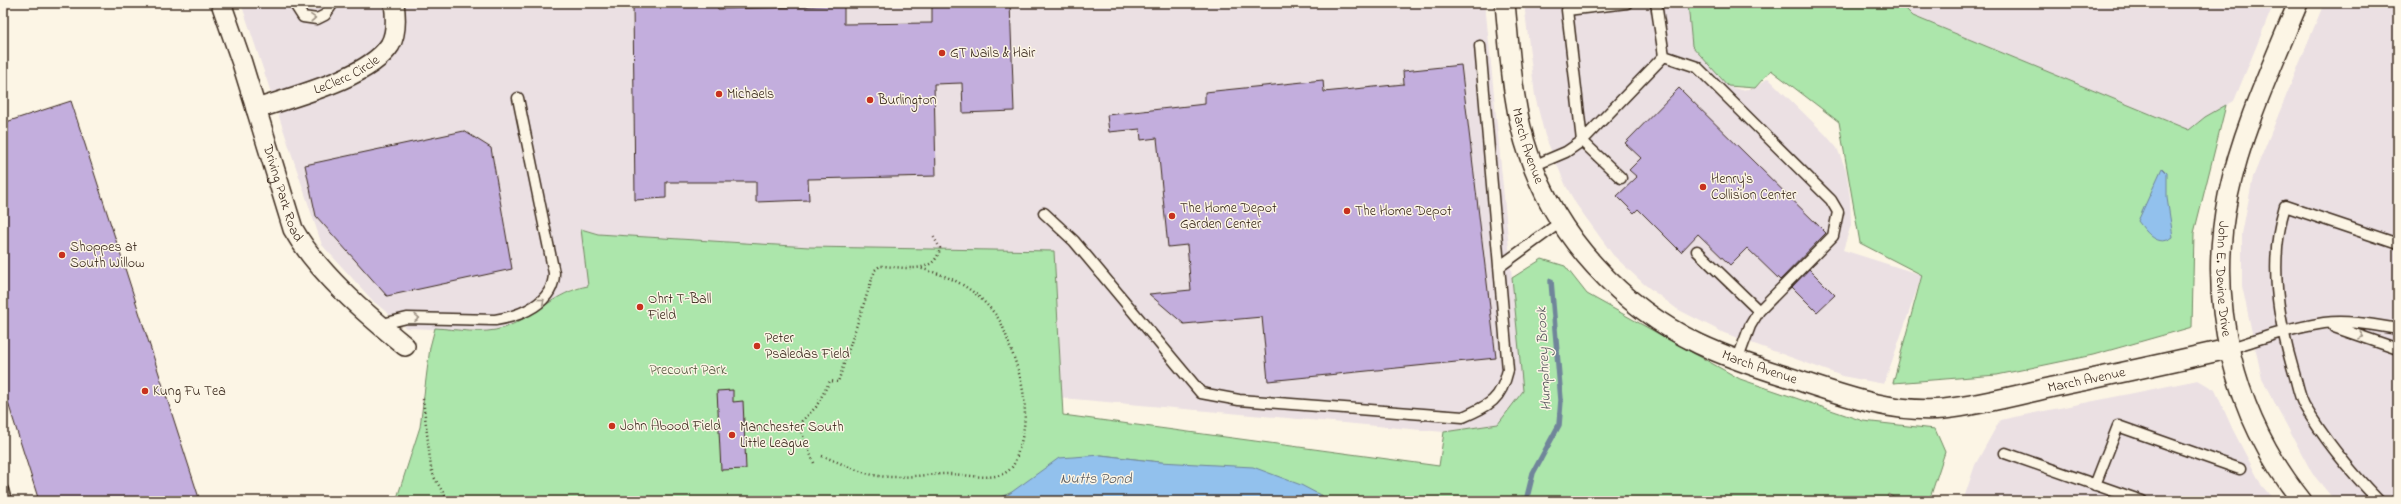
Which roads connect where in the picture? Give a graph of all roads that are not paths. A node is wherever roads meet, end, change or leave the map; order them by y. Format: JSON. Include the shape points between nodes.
{"nodes":[{"id":1,"x":221,"y":3,"type":"edge"},
{"id":2,"x":294,"y":3,"type":"edge"},
{"id":3,"x":333,"y":3,"type":"edge"},
{"id":4,"x":394,"y":3,"type":"edge"},
{"id":5,"x":1505,"y":3,"type":"edge"},
{"id":6,"x":1627,"y":3,"type":"edge"},
{"id":7,"x":1656,"y":3,"type":"edge"},
{"id":8,"x":2298,"y":3,"type":"edge"},
{"id":9,"x":1480,"y":46,"type":"dead end"},
{"id":10,"x":1664,"y":56,"type":"junction"},
{"id":11,"x":518,"y":98,"type":"dead end"},
{"id":12,"x":256,"y":109,"type":"junction"},
{"id":13,"x":1582,"y":141,"type":"junction"},
{"id":14,"x":1533,"y":166,"type":"junction"},
{"id":15,"x":1621,"y":178,"type":"dead end"},
{"id":16,"x":1044,"y":213,"type":"dead end"},
{"id":17,"x":1562,"y":221,"type":"junction"},
{"id":18,"x":2398,"y":244,"type":"edge"},
{"id":19,"x":1697,"y":251,"type":"dead end"},
{"id":20,"x":1499,"y":267,"type":"junction"},
{"id":21,"x":1759,"y":311,"type":"junction"},
{"id":22,"x":2325,"y":323,"type":"junction"},
{"id":23,"x":378,"y":325,"type":"junction"},
{"id":24,"x":2398,"y":328,"type":"edge"},
{"id":25,"x":2283,"y":332,"type":"junction"},
{"id":26,"x":405,"y":346,"type":"dead end"},
{"id":27,"x":2228,"y":349,"type":"junction"},
{"id":28,"x":2398,"y":349,"type":"edge"},
{"id":29,"x":1737,"y":361,"type":"junction"},
{"id":30,"x":2005,"y":453,"type":"dead end"},
{"id":31,"x":2240,"y":469,"type":"dead end"},
{"id":32,"x":2095,"y":485,"type":"junction"},
{"id":33,"x":3,"y":490,"type":"edge"},
{"id":34,"x":6,"y":501,"type":"edge"},
{"id":35,"x":2142,"y":501,"type":"edge"},
{"id":36,"x":2302,"y":501,"type":"edge"},
{"id":37,"x":2378,"y":501,"type":"edge"}],
"edges":[{"from":1,"to":12,"type":"street","name":"Driving Park Road"},
{"from":2,"to":3,"type":"lane","one_way":true,"via":[[303,17],[312,20],[325,15]]},
{"from":4,"to":12,"type":"street","name":"LeClerc Circle","via":[[396,25],[390,44],[377,60],[353,74]]},
{"from":5,"to":14,"type":"street","name":"March Avenue","via":[[1518,114]]},
{"from":6,"to":13,"type":"lane","via":[[1567,10]]},
{"from":7,"to":10,"type":"lane"},
{"from":8,"to":27,"type":"street","name":"John E. Devine Drive","via":[[2251,124],[2228,197],[2221,264]]},
{"from":9,"to":20,"type":"lane"},
{"from":10,"to":13,"type":"lane"},
{"from":10,"to":21,"type":"lane","via":[[1697,67],[1831,200],[1838,212],[1833,236]]},
{"from":23,"to":11,"type":"lane","one_way":true,"via":[[407,318],[507,318],[527,311],[545,299],[554,285],[554,273]]},
{"from":12,"to":23,"type":"street","name":"Driving Park Road","via":[[288,215],[303,246]]},
{"from":13,"to":14,"type":"lane","via":[[1566,152]]},
{"from":13,"to":15,"type":"lane"},
{"from":14,"to":17,"type":"street","name":"March Avenue","via":[[1545,195]]},
{"from":16,"to":20,"type":"lane","via":[[1074,241],[1201,393],[1239,400],[1463,416],[1491,404],[1505,383],[1508,370]]},
{"from":17,"to":20,"type":"lane"},
{"from":17,"to":29,"type":"street","name":"March Avenue","via":[[1594,266],[1626,296],[1660,322],[1698,344]]},
{"from":18,"to":25,"type":"lane","via":[[2285,206],[2276,256]]},
{"from":19,"to":21,"type":"lane"},
{"from":21,"to":29,"type":"lane","via":[[1750,326]]},
{"from":22,"to":24,"type":"lane"},
{"from":22,"to":25,"type":"lane"},
{"from":22,"to":28,"type":"lane","one_way":true},
{"from":23,"to":26,"type":"street","name":"Driving Park Road"},
{"from":25,"to":27,"type":"lane"},
{"from":25,"to":37,"type":"lane","via":[[2303,404],[2340,460]]},
{"from":27,"to":29,"type":"street","name":"March Avenue","via":[[1943,409],[1901,408],[1859,400]]},
{"from":27,"to":36,"type":"street","name":"John E. Devine Drive","via":[[2258,433],[2287,482]]},
{"from":30,"to":32,"type":"lane"},
{"from":31,"to":32,"type":"lane","via":[[2118,426]]},
{"from":32,"to":35,"type":"lane"},
{"from":33,"to":34,"type":"lane"}]}
